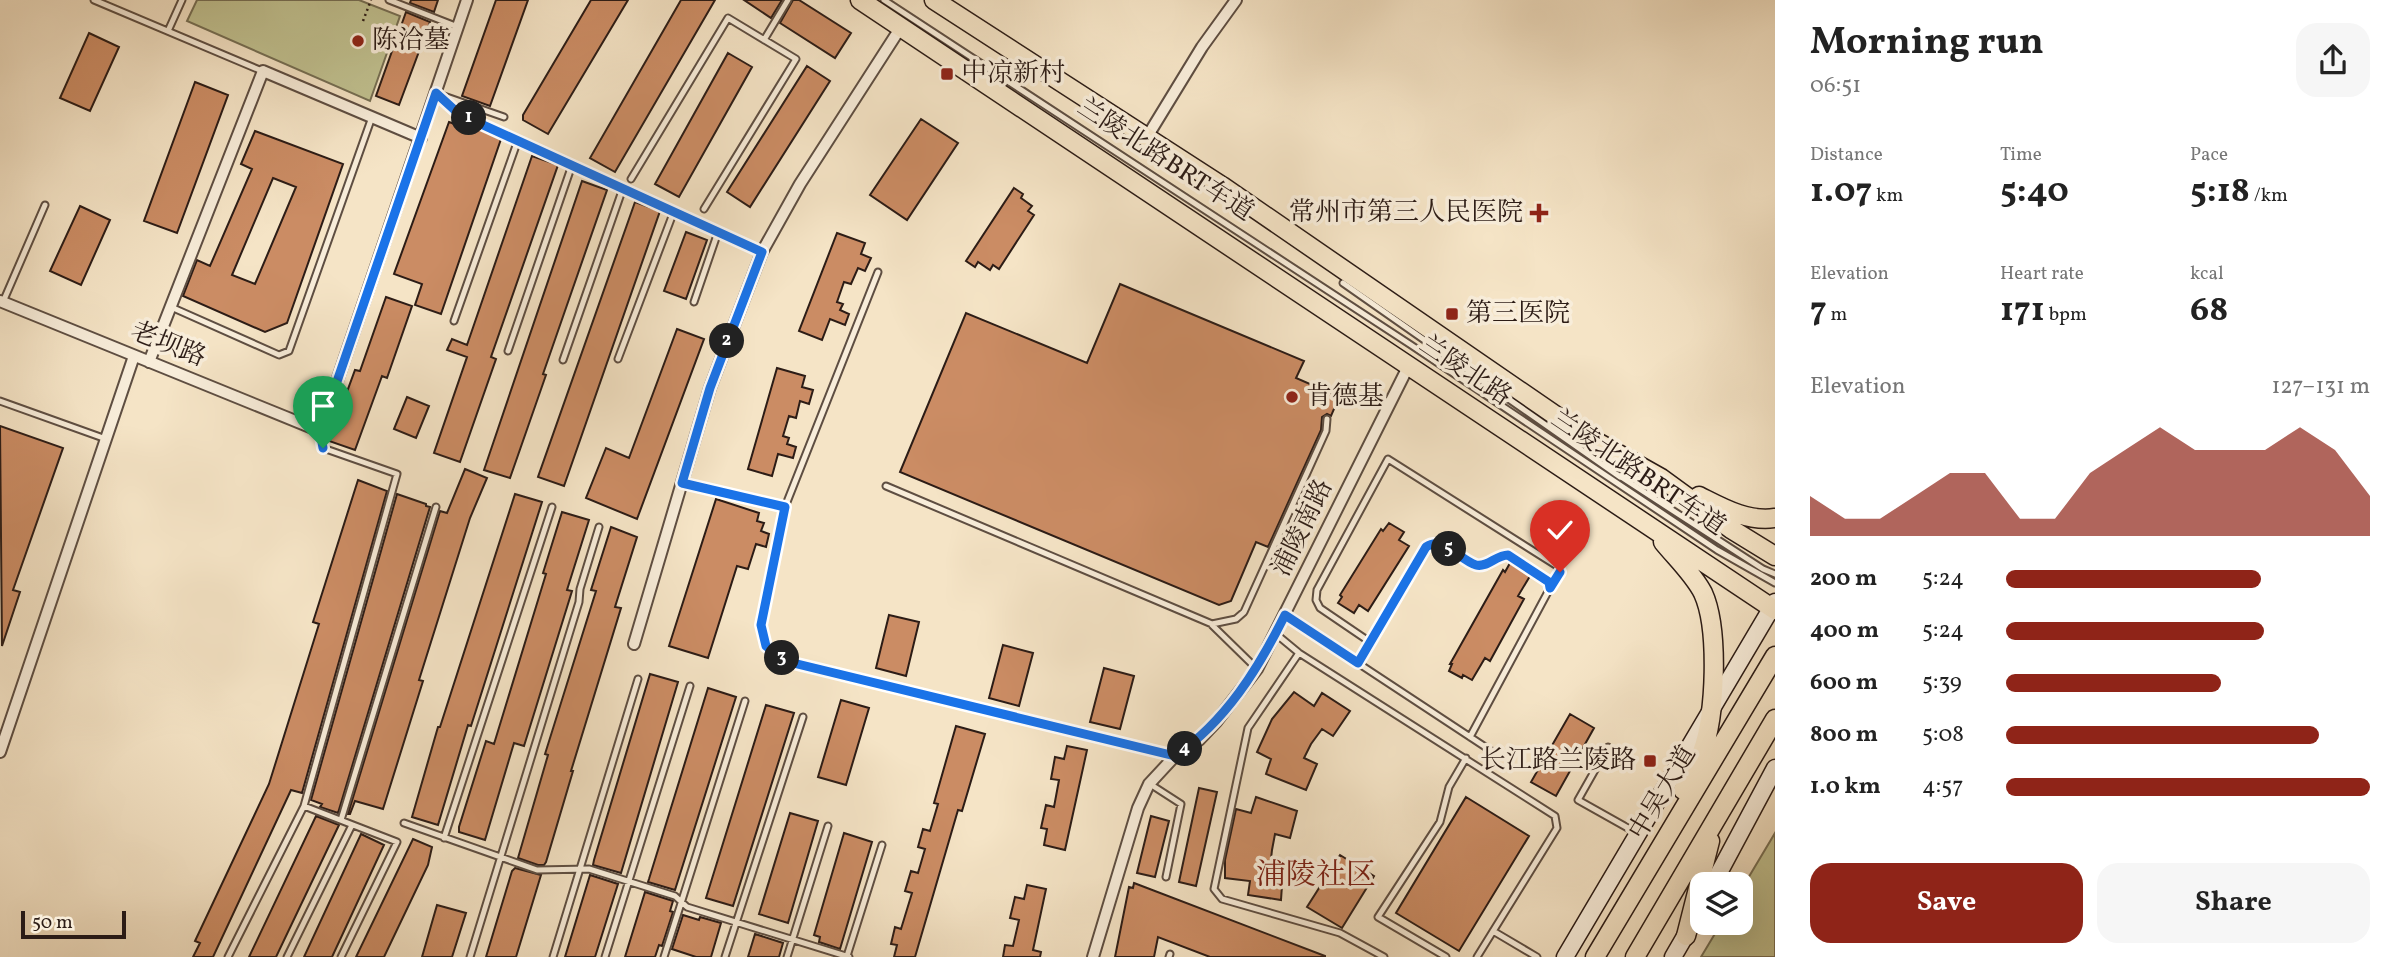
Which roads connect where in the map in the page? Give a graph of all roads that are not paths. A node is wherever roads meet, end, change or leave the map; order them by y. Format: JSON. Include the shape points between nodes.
{"nodes":[{"id":1,"x":94,"y":0,"type":"edge"},
{"id":2,"x":182,"y":0,"type":"edge"},
{"id":3,"x":389,"y":0,"type":"edge"},
{"id":4,"x":467,"y":0,"type":"edge"},
{"id":5,"x":788,"y":0,"type":"edge"},
{"id":6,"x":860,"y":0,"type":"edge"},
{"id":7,"x":884,"y":0,"type":"edge"},
{"id":8,"x":934,"y":0,"type":"edge"},
{"id":9,"x":1236,"y":0,"type":"edge"},
{"id":10,"x":458,"y":27,"type":"junction"},
{"id":11,"x":901,"y":27,"type":"junction"},
{"id":12,"x":168,"y":31,"type":"junction"},
{"id":13,"x":764,"y":40,"type":"junction"},
{"id":14,"x":263,"y":71,"type":"junction"},
{"id":15,"x":436,"y":93,"type":"junction"},
{"id":16,"x":372,"y":117,"type":"junction"},
{"id":17,"x":504,"y":117,"type":"dead end"},
{"id":18,"x":1147,"y":136,"type":"junction"},
{"id":19,"x":421,"y":138,"type":"junction"},
{"id":20,"x":518,"y":140,"type":"junction"},
{"id":21,"x":572,"y":165,"type":"junction"},
{"id":22,"x":631,"y":178,"type":"dead end"},
{"id":23,"x":624,"y":188,"type":"junction"},
{"id":24,"x":45,"y":205,"type":"dead end"},
{"id":25,"x":704,"y":209,"type":"dead end"},
{"id":26,"x":674,"y":211,"type":"junction"},
{"id":27,"x":718,"y":232,"type":"junction"},
{"id":28,"x":762,"y":252,"type":"junction"},
{"id":29,"x":878,"y":272,"type":"dead end"},
{"id":30,"x":1343,"y":284,"type":"dead end"},
{"id":31,"x":1,"y":301,"type":"edge"},
{"id":32,"x":694,"y":302,"type":"dead end"},
{"id":33,"x":171,"y":307,"type":"junction"},
{"id":34,"x":454,"y":321,"type":"dead end"},
{"id":35,"x":508,"y":351,"type":"dead end"},
{"id":36,"x":134,"y":356,"type":"junction"},
{"id":37,"x":618,"y":359,"type":"dead end"},
{"id":38,"x":563,"y":360,"type":"dead end"},
{"id":39,"x":149,"y":362,"type":"junction"},
{"id":40,"x":1409,"y":365,"type":"junction"},
{"id":41,"x":1507,"y":381,"type":"junction"},
{"id":42,"x":0,"y":401,"type":"edge"},
{"id":43,"x":1327,"y":419,"type":"dead end"},
{"id":44,"x":320,"y":431,"type":"junction"},
{"id":45,"x":106,"y":439,"type":"junction"},
{"id":46,"x":1620,"y":477,"type":"junction"},
{"id":47,"x":1661,"y":478,"type":"junction"},
{"id":48,"x":682,"y":483,"type":"junction"},
{"id":49,"x":886,"y":486,"type":"dead end"},
{"id":50,"x":436,"y":507,"type":"dead end"},
{"id":51,"x":785,"y":507,"type":"junction"},
{"id":52,"x":552,"y":508,"type":"dead end"},
{"id":53,"x":1775,"y":518,"type":"edge"},
{"id":54,"x":599,"y":527,"type":"dead end"},
{"id":55,"x":1652,"y":528,"type":"junction"},
{"id":56,"x":1775,"y":556,"type":"edge"},
{"id":57,"x":1775,"y":574,"type":"edge"},
{"id":58,"x":1775,"y":583,"type":"edge"},
{"id":59,"x":1550,"y":588,"type":"junction"},
{"id":60,"x":1774,"y":607,"type":"edge"},
{"id":61,"x":1285,"y":615,"type":"junction"},
{"id":62,"x":1212,"y":624,"type":"junction"},
{"id":63,"x":1276,"y":634,"type":"junction"},
{"id":64,"x":1370,"y":642,"type":"junction"},
{"id":65,"x":634,"y":645,"type":"dead end"},
{"id":66,"x":1299,"y":653,"type":"junction"},
{"id":67,"x":1775,"y":656,"type":"edge"},
{"id":68,"x":1358,"y":663,"type":"junction"},
{"id":69,"x":1257,"y":669,"type":"junction"},
{"id":70,"x":638,"y":679,"type":"dead end"},
{"id":71,"x":1775,"y":685,"type":"edge"},
{"id":72,"x":690,"y":686,"type":"dead end"},
{"id":73,"x":1753,"y":694,"type":"junction"},
{"id":74,"x":745,"y":701,"type":"dead end"},
{"id":75,"x":1710,"y":712,"type":"junction"},
{"id":76,"x":803,"y":717,"type":"dead end"},
{"id":77,"x":1775,"y":719,"type":"edge"},
{"id":78,"x":1470,"y":737,"type":"junction"},
{"id":79,"x":1,"y":747,"type":"edge"},
{"id":80,"x":1608,"y":747,"type":"dead end"},
{"id":81,"x":1175,"y":756,"type":"junction"},
{"id":82,"x":1499,"y":757,"type":"dead end"},
{"id":83,"x":1465,"y":758,"type":"junction"},
{"id":84,"x":1775,"y":768,"type":"edge"},
{"id":85,"x":1149,"y":784,"type":"junction"},
{"id":86,"x":304,"y":806,"type":"junction"},
{"id":87,"x":341,"y":820,"type":"junction"},
{"id":88,"x":1716,"y":820,"type":"junction"},
{"id":89,"x":404,"y":823,"type":"dead end"},
{"id":90,"x":352,"y":825,"type":"junction"},
{"id":91,"x":828,"y":825,"type":"dead end"},
{"id":92,"x":1638,"y":834,"type":"junction"},
{"id":93,"x":444,"y":838,"type":"junction"},
{"id":94,"x":883,"y":845,"type":"dead end"},
{"id":95,"x":1662,"y":845,"type":"junction"},
{"id":96,"x":500,"y":857,"type":"junction"},
{"id":97,"x":579,"y":869,"type":"junction"},
{"id":98,"x":1719,"y":872,"type":"edge"},
{"id":99,"x":1166,"y":877,"type":"dead end"},
{"id":100,"x":628,"y":881,"type":"junction"},
{"id":101,"x":681,"y":901,"type":"junction"},
{"id":102,"x":736,"y":922,"type":"junction"},
{"id":103,"x":1690,"y":928,"type":"edge"},
{"id":104,"x":1493,"y":931,"type":"junction"},
{"id":105,"x":1686,"y":936,"type":"junction"},
{"id":106,"x":792,"y":939,"type":"junction"},
{"id":107,"x":228,"y":957,"type":"edge"},
{"id":108,"x":287,"y":957,"type":"edge"},
{"id":109,"x":341,"y":957,"type":"edge"},
{"id":110,"x":470,"y":957,"type":"edge"},
{"id":111,"x":553,"y":957,"type":"edge"},
{"id":112,"x":605,"y":957,"type":"edge"},
{"id":113,"x":664,"y":957,"type":"edge"},
{"id":114,"x":725,"y":957,"type":"edge"},
{"id":115,"x":786,"y":957,"type":"edge"},
{"id":116,"x":848,"y":957,"type":"edge"},
{"id":117,"x":1093,"y":957,"type":"edge"},
{"id":118,"x":1384,"y":957,"type":"edge"},
{"id":119,"x":1446,"y":957,"type":"edge"},
{"id":120,"x":1477,"y":957,"type":"edge"},
{"id":121,"x":1537,"y":957,"type":"edge"},
{"id":122,"x":1564,"y":957,"type":"edge"},
{"id":123,"x":1595,"y":957,"type":"edge"},
{"id":124,"x":1635,"y":957,"type":"edge"},
{"id":125,"x":1673,"y":957,"type":"edge"}],
"edges":[{"from":1,"to":12,"type":"lane"},
{"from":2,"to":12,"type":"lane"},
{"from":3,"to":10,"type":"lane"},
{"from":4,"to":10,"type":"street"},
{"from":5,"to":13,"type":"lane"},
{"from":6,"to":11,"type":"main road","name":"兰陵北路"},
{"from":7,"to":58,"type":"lane","name":"兰陵北路BRT车道","via":[[1717,550]]},
{"from":8,"to":18,"type":"main road","name":"兰陵北路"},
{"from":9,"to":18,"type":"street"},
{"from":10,"to":15,"type":"street"},
{"from":11,"to":28,"type":"street"},
{"from":11,"to":40,"type":"main road","name":"兰陵北路"},
{"from":12,"to":14,"type":"lane"},
{"from":13,"to":22,"type":"lane","via":[[728,18]]},
{"from":13,"to":25,"type":"lane","via":[[796,59]]},
{"from":14,"to":16,"type":"street"},
{"from":14,"to":33,"type":"street"},
{"from":15,"to":17,"type":"lane"},
{"from":15,"to":19,"type":"street"},
{"from":15,"to":20,"type":"lane","via":[[459,114]]},
{"from":16,"to":19,"type":"street"},
{"from":16,"to":33,"type":"lane","via":[[289,351],[279,355]]},
{"from":18,"to":41,"type":"main road","name":"兰陵北路"},
{"from":19,"to":44,"type":"street"},
{"from":20,"to":21,"type":"lane"},
{"from":20,"to":34,"type":"lane"},
{"from":21,"to":23,"type":"lane"},
{"from":21,"to":35,"type":"lane"},
{"from":23,"to":26,"type":"lane"},
{"from":23,"to":38,"type":"lane"},
{"from":24,"to":31,"type":"lane"},
{"from":26,"to":27,"type":"lane"},
{"from":26,"to":37,"type":"lane"},
{"from":27,"to":28,"type":"lane"},
{"from":27,"to":32,"type":"lane"},
{"from":28,"to":48,"type":"street","via":[[710,388]]},
{"from":29,"to":51,"type":"lane"},
{"from":30,"to":46,"type":"lane","name":"兰陵北路BRT车道"},
{"from":31,"to":36,"type":"street","name":"老坝路"},
{"from":33,"to":39,"type":"street"},
{"from":36,"to":39,"type":"street","name":"老坝路"},
{"from":36,"to":45,"type":"street"},
{"from":39,"to":44,"type":"street","name":"老坝路"},
{"from":40,"to":55,"type":"main road","name":"兰陵北路"},
{"from":40,"to":61,"type":"street","name":"浦陵南路"},
{"from":41,"to":46,"type":"lane"},
{"from":41,"to":47,"type":"main road","name":"兰陵北路","via":[[1581,433]]},
{"from":42,"to":45,"type":"lane"},
{"from":43,"to":62,"type":"lane","via":[[1326,431],[1244,612],[1236,619]]},
{"from":44,"to":86,"type":"lane","via":[[323,448],[397,474]]},
{"from":45,"to":79,"type":"street"},
{"from":46,"to":57,"type":"lane"},
{"from":47,"to":53,"type":"main road","via":[[1738,515]]},
{"from":47,"to":56,"type":"main road","name":"兰陵北路"},
{"from":48,"to":51,"type":"lane"},
{"from":48,"to":65,"type":"street"},
{"from":49,"to":62,"type":"lane"},
{"from":50,"to":87,"type":"lane"},
{"from":51,"to":81,"type":"lane","via":[[761,625],[766,646],[785,661]]},
{"from":52,"to":93,"type":"lane"},
{"from":54,"to":96,"type":"lane"},
{"from":55,"to":60,"type":"main road","name":"兰陵北路"},
{"from":55,"to":75,"type":"main road","via":[[1702,590],[1711,614]]},
{"from":59,"to":64,"type":"lane","via":[[1549,582],[1508,555],[1475,565],[1432,543]]},
{"from":59,"to":64,"type":"lane","via":[[1560,572],[1557,566],[1388,459],[1317,590],[1316,600],[1320,608]]},
{"from":59,"to":78,"type":"lane"},
{"from":60,"to":75,"type":"main road"},
{"from":61,"to":63,"type":"street","name":"浦陵南路"},
{"from":61,"to":68,"type":"lane"},
{"from":62,"to":69,"type":"lane"},
{"from":63,"to":66,"type":"lane"},
{"from":63,"to":69,"type":"street","name":"浦陵南路"},
{"from":64,"to":68,"type":"lane"},
{"from":66,"to":83,"type":"lane"},
{"from":66,"to":118,"type":"lane","via":[[1248,728],[1214,889],[1222,899],[1340,933]]},
{"from":67,"to":73,"type":"main road","name":"中吴大道"},
{"from":68,"to":78,"type":"lane"},
{"from":69,"to":81,"type":"street","name":"浦陵南路","via":[[1216,722]]},
{"from":70,"to":97,"type":"lane"},
{"from":71,"to":73,"type":"main road"},
{"from":72,"to":100,"type":"lane"},
{"from":73,"to":95,"type":"main road","name":"中吴大道"},
{"from":74,"to":101,"type":"lane"},
{"from":75,"to":92,"type":"main road"},
{"from":75,"to":95,"type":"main road","via":[[1703,750],[1675,806]]},
{"from":76,"to":102,"type":"lane"},
{"from":77,"to":88,"type":"main road"},
{"from":78,"to":82,"type":"lane"},
{"from":80,"to":92,"type":"lane","via":[[1578,800]]},
{"from":81,"to":85,"type":"street","name":"浦陵南路"},
{"from":83,"to":104,"type":"lane","via":[[1555,816],[1557,828]]},
{"from":83,"to":119,"type":"lane","via":[[1449,787],[1440,822],[1378,917]]},
{"from":84,"to":98,"type":"main road"},
{"from":85,"to":99,"type":"lane","via":[[1181,804]]},
{"from":85,"to":117,"type":"street","name":"浦陵南路"},
{"from":86,"to":87,"type":"lane"},
{"from":86,"to":107,"type":"lane"},
{"from":87,"to":90,"type":"lane"},
{"from":88,"to":105,"type":"main road"},
{"from":88,"to":124,"type":"main road"},
{"from":89,"to":93,"type":"lane"},
{"from":90,"to":108,"type":"lane"},
{"from":90,"to":109,"type":"lane","via":[[397,842]]},
{"from":91,"to":106,"type":"lane"},
{"from":92,"to":122,"type":"main road"},
{"from":93,"to":96,"type":"lane"},
{"from":94,"to":116,"type":"lane"},
{"from":95,"to":123,"type":"main road","name":"中吴大道"},
{"from":96,"to":97,"type":"lane","via":[[537,870]]},
{"from":96,"to":110,"type":"lane"},
{"from":97,"to":100,"type":"lane"},
{"from":97,"to":111,"type":"lane"},
{"from":100,"to":101,"type":"lane"},
{"from":100,"to":112,"type":"lane"},
{"from":101,"to":102,"type":"lane"},
{"from":101,"to":113,"type":"lane"},
{"from":102,"to":106,"type":"lane"},
{"from":102,"to":114,"type":"lane"},
{"from":103,"to":105,"type":"main road"},
{"from":104,"to":120,"type":"lane"},
{"from":104,"to":121,"type":"lane"},
{"from":105,"to":125,"type":"main road"},
{"from":106,"to":115,"type":"lane"},
{"from":106,"to":116,"type":"lane"}]}
